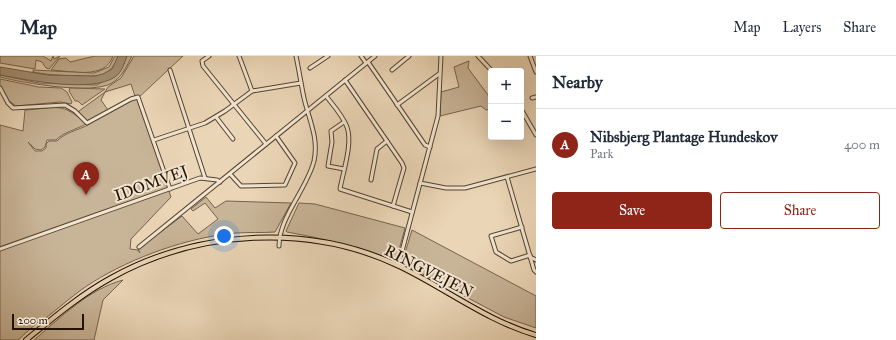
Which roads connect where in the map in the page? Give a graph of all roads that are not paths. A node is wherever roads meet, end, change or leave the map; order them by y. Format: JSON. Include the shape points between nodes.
{"nodes":[{"id":1,"x":208,"y":56,"type":"edge"},
{"id":2,"x":239,"y":56,"type":"edge"},
{"id":3,"x":296,"y":56,"type":"edge"},
{"id":4,"x":328,"y":56,"type":"edge"},
{"id":5,"x":362,"y":56,"type":"edge"},
{"id":6,"x":375,"y":56,"type":"edge"},
{"id":7,"x":409,"y":56,"type":"edge"},
{"id":8,"x":440,"y":56,"type":"edge"},
{"id":9,"x":478,"y":56,"type":"edge"},
{"id":10,"x":530,"y":56,"type":"edge"},
{"id":11,"x":367,"y":63,"type":"junction"},
{"id":12,"x":310,"y":68,"type":"dead end"},
{"id":13,"x":489,"y":68,"type":"edge"},
{"id":14,"x":170,"y":70,"type":"dead end"},
{"id":15,"x":392,"y":70,"type":"dead end"},
{"id":16,"x":536,"y":72,"type":"edge"},
{"id":17,"x":439,"y":74,"type":"junction"},
{"id":18,"x":345,"y":80,"type":"junction"},
{"id":19,"x":301,"y":83,"type":"junction"},
{"id":20,"x":0,"y":88,"type":"edge"},
{"id":21,"x":252,"y":91,"type":"junction"},
{"id":22,"x":326,"y":96,"type":"junction"},
{"id":23,"x":536,"y":97,"type":"edge"},
{"id":24,"x":532,"y":98,"type":"dead end"},
{"id":25,"x":234,"y":104,"type":"junction"},
{"id":26,"x":397,"y":105,"type":"junction"},
{"id":27,"x":308,"y":110,"type":"junction"},
{"id":28,"x":524,"y":114,"type":"edge"},
{"id":29,"x":216,"y":117,"type":"junction"},
{"id":30,"x":344,"y":122,"type":"junction"},
{"id":31,"x":189,"y":128,"type":"junction"},
{"id":32,"x":536,"y":135,"type":"edge"},
{"id":33,"x":276,"y":136,"type":"junction"},
{"id":34,"x":233,"y":139,"type":"dead end"},
{"id":35,"x":154,"y":140,"type":"junction"},
{"id":36,"x":387,"y":141,"type":"junction"},
{"id":37,"x":266,"y":144,"type":"junction"},
{"id":38,"x":430,"y":146,"type":"junction"},
{"id":39,"x":344,"y":169,"type":"junction"},
{"id":40,"x":536,"y":169,"type":"edge"},
{"id":41,"x":230,"y":174,"type":"junction"},
{"id":42,"x":507,"y":177,"type":"junction"},
{"id":43,"x":205,"y":178,"type":"junction"},
{"id":44,"x":371,"y":180,"type":"dead end"},
{"id":45,"x":220,"y":182,"type":"junction"},
{"id":46,"x":420,"y":183,"type":"junction"},
{"id":47,"x":170,"y":190,"type":"junction"},
{"id":48,"x":393,"y":206,"type":"junction"},
{"id":49,"x":412,"y":212,"type":"junction"},
{"id":50,"x":522,"y":227,"type":"junction"},
{"id":51,"x":279,"y":237,"type":"junction"},
{"id":52,"x":279,"y":246,"type":"dead end"},
{"id":53,"x":139,"y":247,"type":"dead end"},
{"id":54,"x":0,"y":249,"type":"edge"},
{"id":55,"x":530,"y":256,"type":"junction"},
{"id":56,"x":536,"y":260,"type":"edge"},
{"id":57,"x":398,"y":266,"type":"junction"},
{"id":58,"x":536,"y":272,"type":"edge"},
{"id":59,"x":536,"y":335,"type":"edge"},
{"id":60,"x":26,"y":340,"type":"edge"}],
"edges":[{"from":1,"to":25,"type":"street","via":[[202,64]]},
{"from":2,"to":21,"type":"street"},
{"from":3,"to":19,"type":"street"},
{"from":4,"to":12,"type":"street"},
{"from":5,"to":11,"type":"street"},
{"from":6,"to":11,"type":"street","name":"IDOMVEJ"},
{"from":7,"to":15,"type":"street"},
{"from":8,"to":17,"type":"street"},
{"from":9,"to":13,"type":"street"},
{"from":10,"to":16,"type":"street"},
{"from":11,"to":18,"type":"street","name":"IDOMVEJ"},
{"from":11,"to":26,"type":"street"},
{"from":14,"to":31,"type":"street"},
{"from":17,"to":26,"type":"street"},
{"from":17,"to":38,"type":"street","via":[[438,116]]},
{"from":18,"to":22,"type":"street","name":"IDOMVEJ"},
{"from":18,"to":36,"type":"street"},
{"from":19,"to":21,"type":"street"},
{"from":19,"to":27,"type":"street"},
{"from":20,"to":35,"type":"street","via":[[13,108],[65,105],[88,123],[138,97]]},
{"from":21,"to":25,"type":"street"},
{"from":22,"to":27,"type":"street","name":"IDOMVEJ"},
{"from":22,"to":30,"type":"street"},
{"from":23,"to":24,"type":"street"},
{"from":25,"to":29,"type":"street"},
{"from":25,"to":37,"type":"street"},
{"from":26,"to":38,"type":"street","via":[[425,145]]},
{"from":27,"to":33,"type":"street","name":"IDOMVEJ"},
{"from":27,"to":51,"type":"street","via":[[315,140],[314,161]]},
{"from":28,"to":32,"type":"street"},
{"from":29,"to":31,"type":"street"},
{"from":29,"to":34,"type":"street"},
{"from":30,"to":39,"type":"street","via":[[349,142]]},
{"from":30,"to":39,"type":"street","via":[[331,131],[333,138],[328,166]]},
{"from":31,"to":35,"type":"street"},
{"from":31,"to":43,"type":"street"},
{"from":33,"to":37,"type":"street","name":"IDOMVEJ"},
{"from":33,"to":41,"type":"street","via":[[296,163],[285,185],[241,186]]},
{"from":35,"to":47,"type":"street"},
{"from":36,"to":44,"type":"street","via":[[377,149]]},
{"from":36,"to":48,"type":"street","via":[[404,168]]},
{"from":37,"to":41,"type":"street","name":"IDOMVEJ"},
{"from":38,"to":46,"type":"street"},
{"from":39,"to":48,"type":"street","via":[[340,189]]},
{"from":40,"to":42,"type":"street"},
{"from":41,"to":45,"type":"street","name":"IDOMVEJ"},
{"from":42,"to":46,"type":"street","via":[[465,188],[446,188]]},
{"from":42,"to":50,"type":"street"},
{"from":43,"to":45,"type":"street","name":"IDOMVEJ"},
{"from":43,"to":47,"type":"street","name":"IDOMVEJ"},
{"from":45,"to":53,"type":"street","name":"IDOMVEJ"},
{"from":46,"to":49,"type":"street"},
{"from":47,"to":54,"type":"street","name":"IDOMVEJ"},
{"from":48,"to":49,"type":"street"},
{"from":49,"to":57,"type":"street"},
{"from":50,"to":55,"type":"street"},
{"from":50,"to":55,"type":"street","via":[[491,236],[496,252],[511,261]]},
{"from":51,"to":52,"type":"street"},
{"from":51,"to":57,"type":"main road","name":"RINGVEJEN","via":[[332,244]]},
{"from":51,"to":60,"type":"main road","name":"RINGVEJEN","via":[[220,241],[151,259],[97,286]]},
{"from":55,"to":56,"type":"street"},
{"from":55,"to":58,"type":"street"},
{"from":57,"to":59,"type":"main road","name":"RINGVEJEN","via":[[495,318]]}]}
